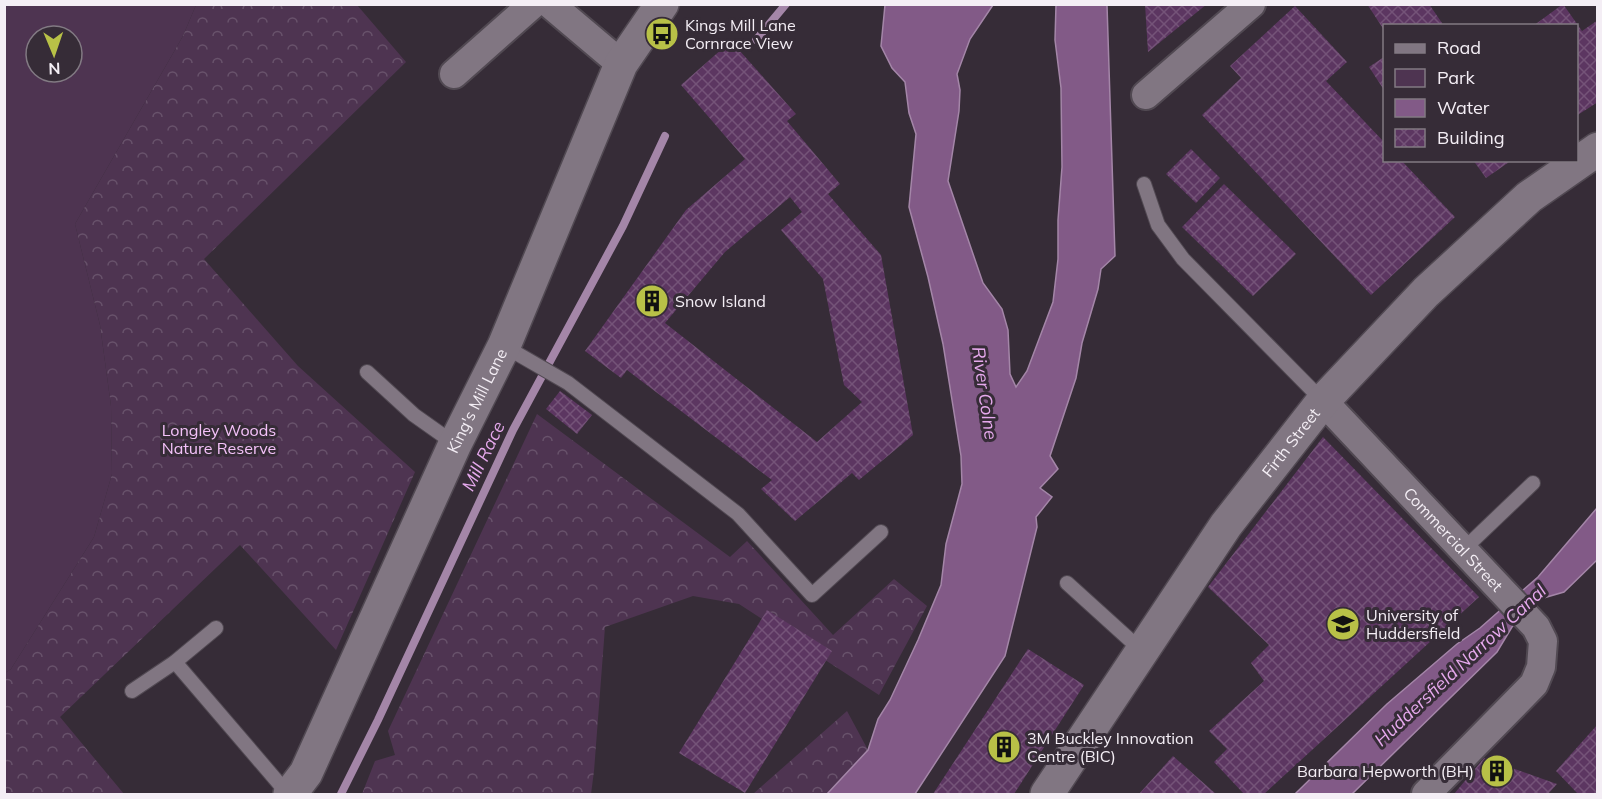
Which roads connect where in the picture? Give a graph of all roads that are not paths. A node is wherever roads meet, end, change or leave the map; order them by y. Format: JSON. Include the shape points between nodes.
{"nodes":[{"id":1,"x":533,"y":4,"type":"edge"},
{"id":2,"x":550,"y":4,"type":"edge"},
{"id":3,"x":662,"y":4,"type":"edge"},
{"id":4,"x":1251,"y":4,"type":"edge"},
{"id":5,"x":621,"y":64,"type":"junction"},
{"id":6,"x":454,"y":74,"type":"dead end"},
{"id":7,"x":1146,"y":95,"type":"dead end"},
{"id":8,"x":1598,"y":149,"type":"edge"},
{"id":9,"x":1144,"y":184,"type":"dead end"},
{"id":10,"x":504,"y":345,"type":"junction"},
{"id":11,"x":367,"y":372,"type":"dead end"},
{"id":12,"x":1323,"y":401,"type":"junction"},
{"id":13,"x":455,"y":444,"type":"junction"},
{"id":14,"x":1533,"y":483,"type":"dead end"},
{"id":15,"x":880,"y":532,"type":"dead end"},
{"id":16,"x":1464,"y":549,"type":"junction"},
{"id":17,"x":1067,"y":583,"type":"dead end"},
{"id":18,"x":216,"y":628,"type":"dead end"},
{"id":19,"x":1141,"y":650,"type":"junction"},
{"id":20,"x":175,"y":662,"type":"junction"},
{"id":21,"x":132,"y":691,"type":"dead end"},
{"id":22,"x":289,"y":795,"type":"edge"},
{"id":23,"x":1047,"y":795,"type":"edge"},
{"id":24,"x":1426,"y":795,"type":"edge"}],
"edges":[{"from":1,"to":6,"type":"street"},
{"from":2,"to":5,"type":"street"},
{"from":3,"to":5,"type":"street","name":"King's Mill Lane"},
{"from":4,"to":7,"type":"street"},
{"from":5,"to":10,"type":"street","name":"King's Mill Lane"},
{"from":8,"to":12,"type":"street","name":"Firth Street","via":[[1528,197],[1426,292]]},
{"from":9,"to":12,"type":"lane","via":[[1158,225],[1183,259]]},
{"from":10,"to":13,"type":"street","name":"King's Mill Lane"},
{"from":10,"to":15,"type":"lane","via":[[568,383],[738,514],[812,595]]},
{"from":11,"to":13,"type":"lane","via":[[414,415]]},
{"from":12,"to":16,"type":"street","name":"Commercial Street"},
{"from":12,"to":19,"type":"street","name":"Firth Street","via":[[1226,525]]},
{"from":13,"to":22,"type":"street","name":"King's Mill Lane","via":[[306,773]]},
{"from":14,"to":16,"type":"lane"},
{"from":16,"to":24,"type":"street","name":"Commercial Street","via":[[1536,627],[1543,641],[1541,667],[1534,684]]},
{"from":17,"to":19,"type":"lane"},
{"from":18,"to":20,"type":"lane"},
{"from":19,"to":23,"type":"street","name":"Firth Street"},
{"from":20,"to":21,"type":"lane"},
{"from":20,"to":22,"type":"lane"}]}
